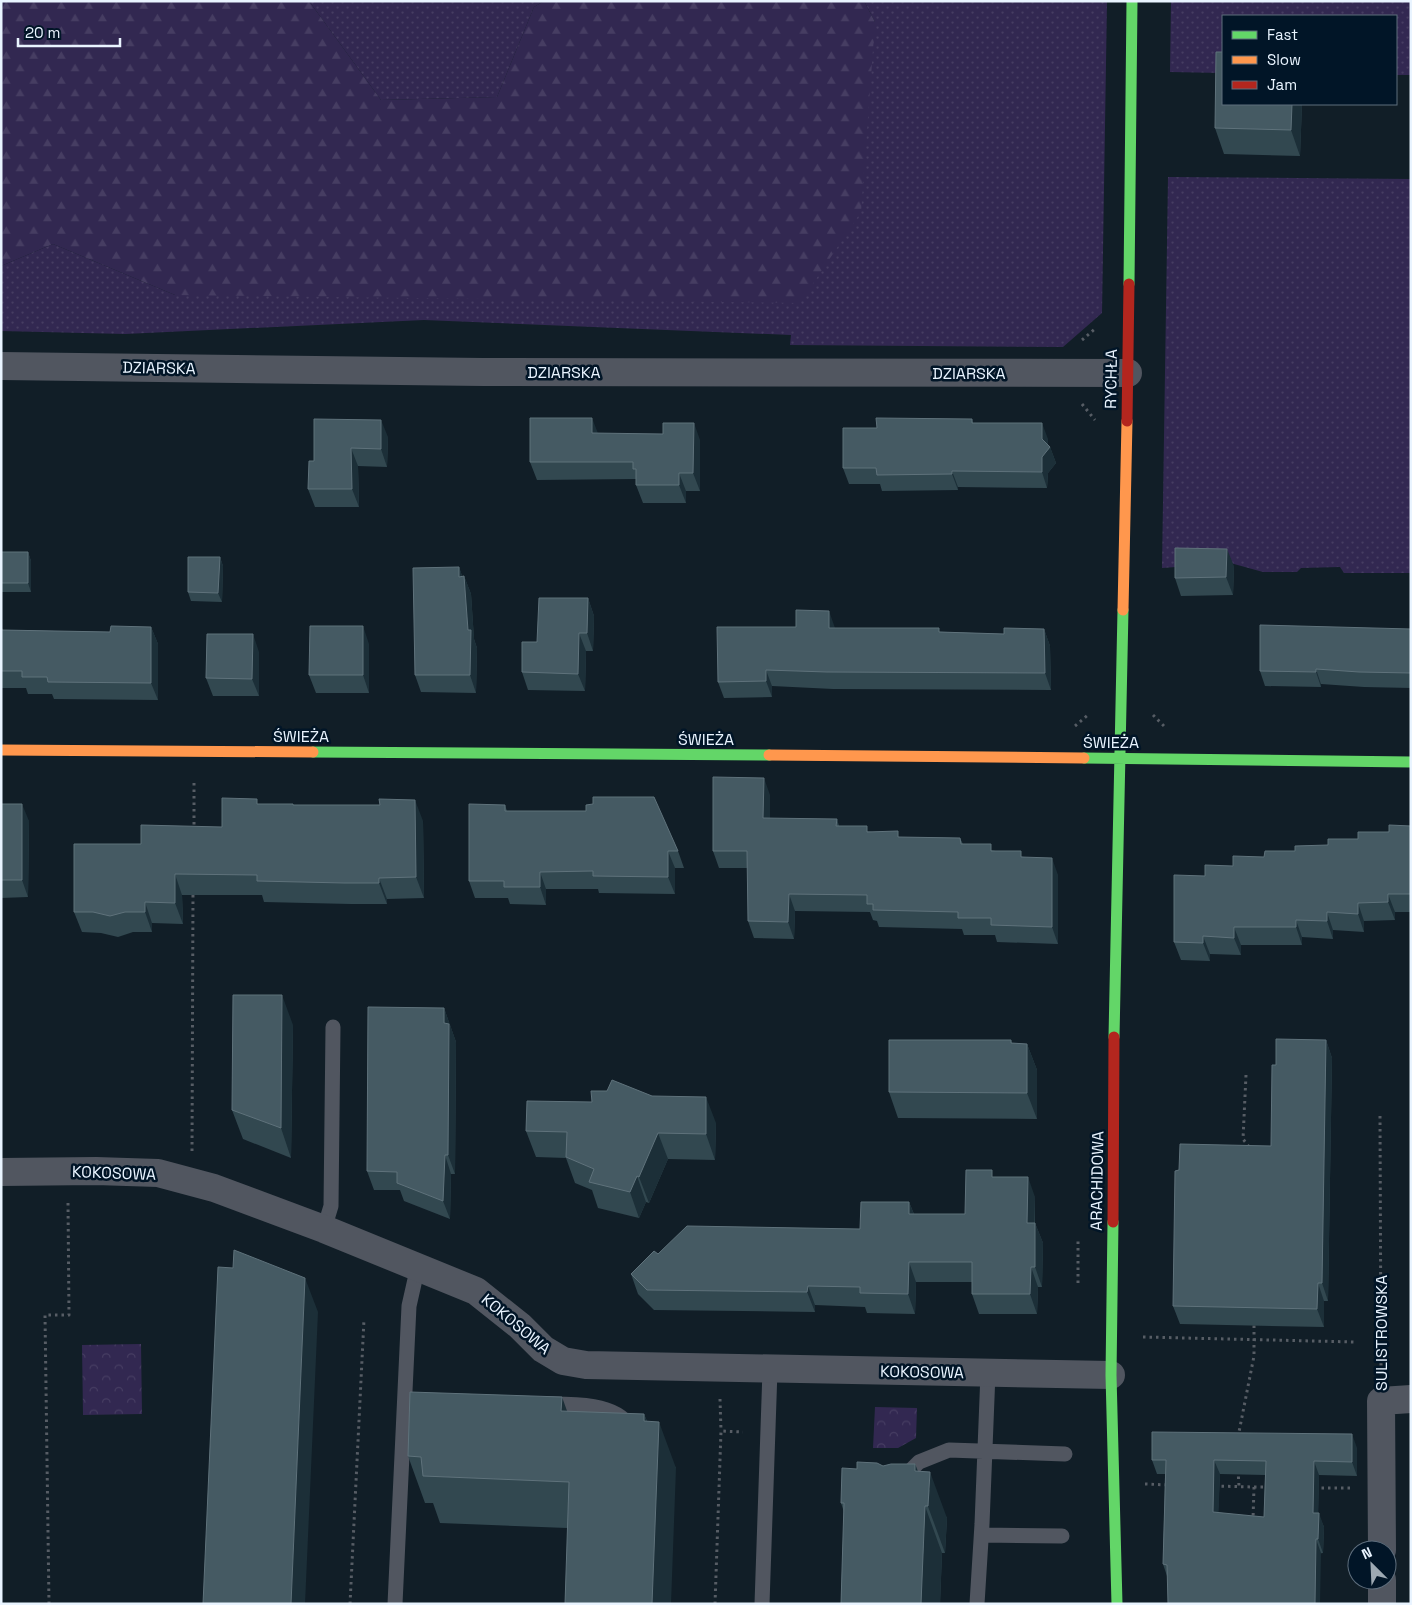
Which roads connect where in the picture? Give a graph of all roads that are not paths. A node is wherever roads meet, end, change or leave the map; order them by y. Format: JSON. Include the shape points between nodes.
{"nodes":[{"id":1,"x":1132,"y":1,"type":"edge"},
{"id":2,"x":1,"y":366,"type":"edge"},
{"id":3,"x":1128,"y":373,"type":"junction"},
{"id":4,"x":1,"y":750,"type":"edge"},
{"id":5,"x":1119,"y":758,"type":"junction"},
{"id":6,"x":1411,"y":762,"type":"edge"},
{"id":7,"x":333,"y":1027,"type":"dead end"},
{"id":8,"x":1,"y":1172,"type":"edge"},
{"id":9,"x":324,"y":1229,"type":"junction"},
{"id":10,"x":418,"y":1266,"type":"junction"},
{"id":11,"x":770,"y":1370,"type":"junction"},
{"id":12,"x":988,"y":1373,"type":"junction"},
{"id":13,"x":1111,"y":1375,"type":"junction"},
{"id":14,"x":1411,"y":1399,"type":"edge"},
{"id":15,"x":405,"y":1403,"type":"junction"},
{"id":16,"x":423,"y":1403,"type":"edge"},
{"id":17,"x":527,"y":1404,"type":"edge"},
{"id":18,"x":632,"y":1441,"type":"edge"},
{"id":19,"x":984,"y":1452,"type":"junction"},
{"id":20,"x":1064,"y":1454,"type":"dead end"},
{"id":21,"x":903,"y":1496,"type":"edge"},
{"id":22,"x":982,"y":1535,"type":"junction"},
{"id":23,"x":1062,"y":1536,"type":"dead end"},
{"id":24,"x":1382,"y":1540,"type":"edge"},
{"id":25,"x":1382,"y":1590,"type":"edge"},
{"id":26,"x":395,"y":1604,"type":"edge"},
{"id":27,"x":762,"y":1604,"type":"edge"},
{"id":28,"x":977,"y":1604,"type":"edge"},
{"id":29,"x":1116,"y":1604,"type":"edge"},
{"id":30,"x":1382,"y":1604,"type":"edge"}],
"edges":[{"from":1,"to":3,"type":"street","name":"RYCHŁA"},
{"from":2,"to":3,"type":"street","name":"DZIARSKA","via":[[482,372]]},
{"from":3,"to":5,"type":"street","name":"RYCHŁA"},
{"from":4,"to":5,"type":"street","name":"ŚWIEŻA"},
{"from":5,"to":6,"type":"street","name":"ŚWIEŻA"},
{"from":5,"to":13,"type":"street","name":"ARACHIDOWA"},
{"from":7,"to":9,"type":"lane","via":[[330,1206]]},
{"from":8,"to":9,"type":"street","name":"KOKOSOWA","via":[[158,1173],[214,1188]]},
{"from":9,"to":10,"type":"street","name":"KOKOSOWA"},
{"from":10,"to":11,"type":"street","name":"KOKOSOWA","via":[[476,1291],[543,1349],[563,1361],[586,1365]]},
{"from":10,"to":15,"type":"lane","via":[[409,1306]]},
{"from":11,"to":12,"type":"street","name":"KOKOSOWA"},
{"from":11,"to":27,"type":"lane"},
{"from":12,"to":13,"type":"street","name":"KOKOSOWA"},
{"from":12,"to":19,"type":"lane"},
{"from":13,"to":29,"type":"street","name":"ARACHIDOWA"},
{"from":14,"to":24,"type":"street","name":"SULISTROWSKA","via":[[1382,1401]]},
{"from":15,"to":16,"type":"lane"},
{"from":15,"to":26,"type":"lane"},
{"from":17,"to":18,"type":"lane","via":[[600,1407],[628,1423]]},
{"from":19,"to":20,"type":"lane"},
{"from":19,"to":21,"type":"lane","via":[[949,1450],[919,1462],[911,1470]]},
{"from":19,"to":22,"type":"lane"},
{"from":22,"to":23,"type":"lane"},
{"from":22,"to":28,"type":"lane"},
{"from":25,"to":30,"type":"street"}]}
